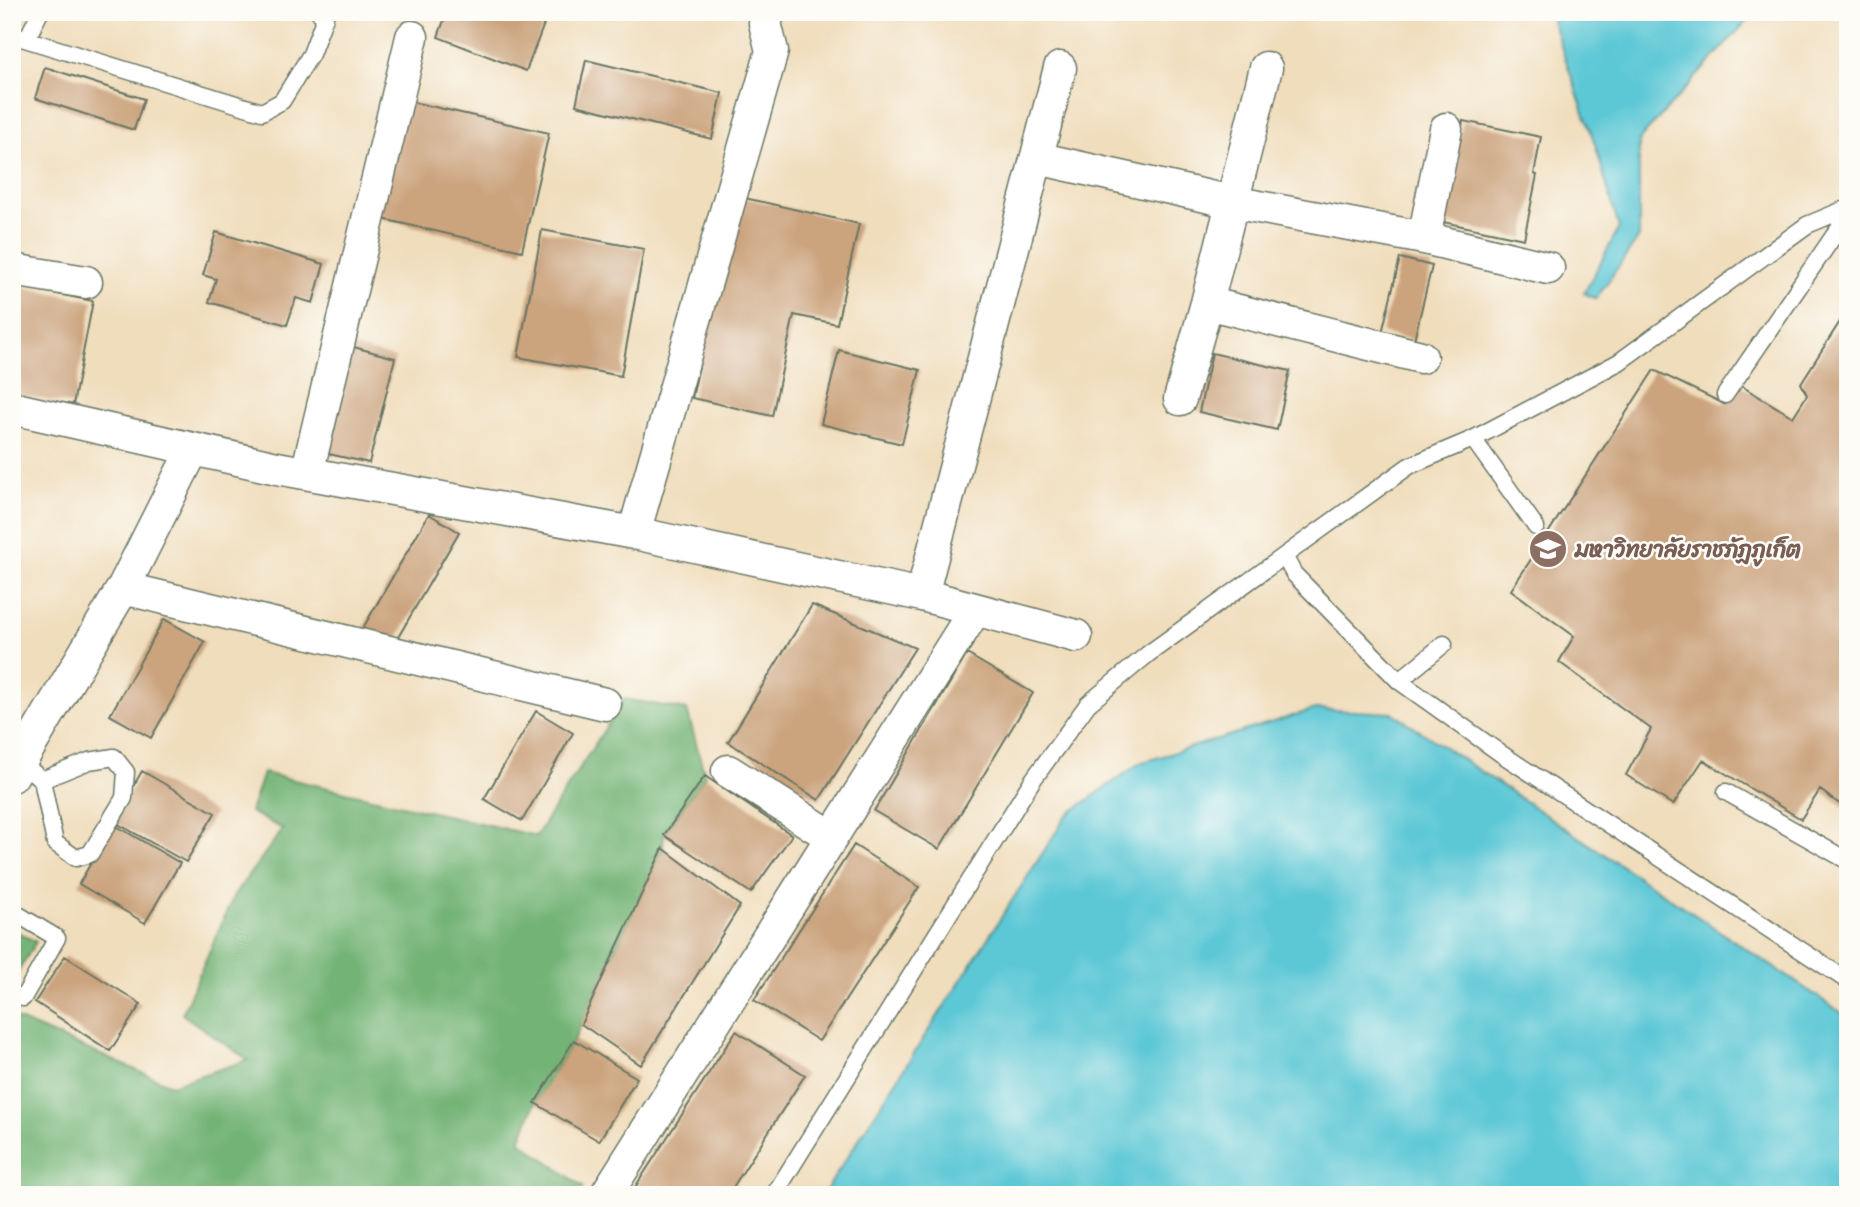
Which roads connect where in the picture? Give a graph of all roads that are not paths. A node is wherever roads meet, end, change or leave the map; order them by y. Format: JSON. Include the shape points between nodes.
{"nodes":[{"id":1,"x":40,"y":12,"type":"edge"},
{"id":2,"x":319,"y":12,"type":"edge"},
{"id":3,"x":769,"y":12,"type":"edge"},
{"id":4,"x":19,"y":37,"type":"edge"},
{"id":5,"x":412,"y":37,"type":"dead end"},
{"id":6,"x":1060,"y":68,"type":"dead end"},
{"id":7,"x":1266,"y":68,"type":"dead end"},
{"id":8,"x":1446,"y":129,"type":"dead end"},
{"id":9,"x":1037,"y":158,"type":"junction"},
{"id":10,"x":1232,"y":202,"type":"junction"},
{"id":11,"x":1848,"y":208,"type":"edge"},
{"id":12,"x":1848,"y":215,"type":"edge"},
{"id":13,"x":1424,"y":238,"type":"junction"},
{"id":14,"x":1548,"y":268,"type":"dead end"},
{"id":15,"x":12,"y":270,"type":"edge"},
{"id":16,"x":86,"y":282,"type":"dead end"},
{"id":17,"x":1207,"y":303,"type":"junction"},
{"id":18,"x":1421,"y":357,"type":"dead end"},
{"id":19,"x":1725,"y":395,"type":"dead end"},
{"id":20,"x":1180,"y":399,"type":"dead end"},
{"id":21,"x":12,"y":408,"type":"edge"},
{"id":22,"x":1472,"y":439,"type":"junction"},
{"id":23,"x":193,"y":449,"type":"junction"},
{"id":24,"x":307,"y":474,"type":"junction"},
{"id":25,"x":1536,"y":527,"type":"dead end"},
{"id":26,"x":635,"y":533,"type":"junction"},
{"id":27,"x":1284,"y":556,"type":"junction"},
{"id":28,"x":123,"y":588,"type":"junction"},
{"id":29,"x":922,"y":594,"type":"junction"},
{"id":30,"x":975,"y":610,"type":"junction"},
{"id":31,"x":1076,"y":636,"type":"dead end"},
{"id":32,"x":1444,"y":644,"type":"dead end"},
{"id":33,"x":1399,"y":681,"type":"junction"},
{"id":34,"x":605,"y":704,"type":"dead end"},
{"id":35,"x":728,"y":771,"type":"dead end"},
{"id":36,"x":25,"y":773,"type":"edge"},
{"id":37,"x":1726,"y":792,"type":"dead end"},
{"id":38,"x":832,"y":837,"type":"junction"},
{"id":39,"x":1848,"y":861,"type":"edge"},
{"id":40,"x":12,"y":911,"type":"edge"},
{"id":41,"x":1848,"y":981,"type":"edge"},
{"id":42,"x":23,"y":998,"type":"dead end"},
{"id":43,"x":606,"y":1195,"type":"edge"},
{"id":44,"x":774,"y":1195,"type":"edge"}],
"edges":[{"from":1,"to":4,"type":"lane"},
{"from":2,"to":4,"type":"lane","via":[[325,17],[311,54],[282,102],[262,112]]},
{"from":3,"to":26,"type":"street","via":[[765,23],[772,51]]},
{"from":5,"to":24,"type":"street"},
{"from":6,"to":9,"type":"street"},
{"from":7,"to":10,"type":"street"},
{"from":8,"to":13,"type":"street"},
{"from":9,"to":10,"type":"street"},
{"from":9,"to":29,"type":"street"},
{"from":10,"to":13,"type":"street"},
{"from":10,"to":17,"type":"street"},
{"from":11,"to":22,"type":"lane","via":[[1807,225],[1619,362]]},
{"from":12,"to":19,"type":"lane"},
{"from":13,"to":14,"type":"street"},
{"from":15,"to":16,"type":"street"},
{"from":17,"to":18,"type":"street"},
{"from":17,"to":20,"type":"street"},
{"from":21,"to":23,"type":"street"},
{"from":22,"to":25,"type":"lane"},
{"from":22,"to":27,"type":"lane","via":[[1409,466]]},
{"from":23,"to":24,"type":"street"},
{"from":23,"to":28,"type":"street"},
{"from":24,"to":26,"type":"street"},
{"from":26,"to":29,"type":"street"},
{"from":27,"to":33,"type":"lane","via":[[1294,574]]},
{"from":27,"to":44,"type":"lane","via":[[1148,654],[1088,704],[1024,793]]},
{"from":28,"to":34,"type":"street"},
{"from":28,"to":36,"type":"street"},
{"from":29,"to":30,"type":"street"},
{"from":30,"to":31,"type":"street"},
{"from":30,"to":38,"type":"street"},
{"from":32,"to":33,"type":"lane"},
{"from":33,"to":41,"type":"lane","via":[[1500,753]]},
{"from":35,"to":38,"type":"street"},
{"from":36,"to":36,"type":"lane","via":[[114,757],[126,772],[124,799],[90,854],[76,858],[55,843]]},
{"from":37,"to":39,"type":"lane"},
{"from":38,"to":43,"type":"street"},
{"from":40,"to":42,"type":"lane","via":[[57,938]]}]}
